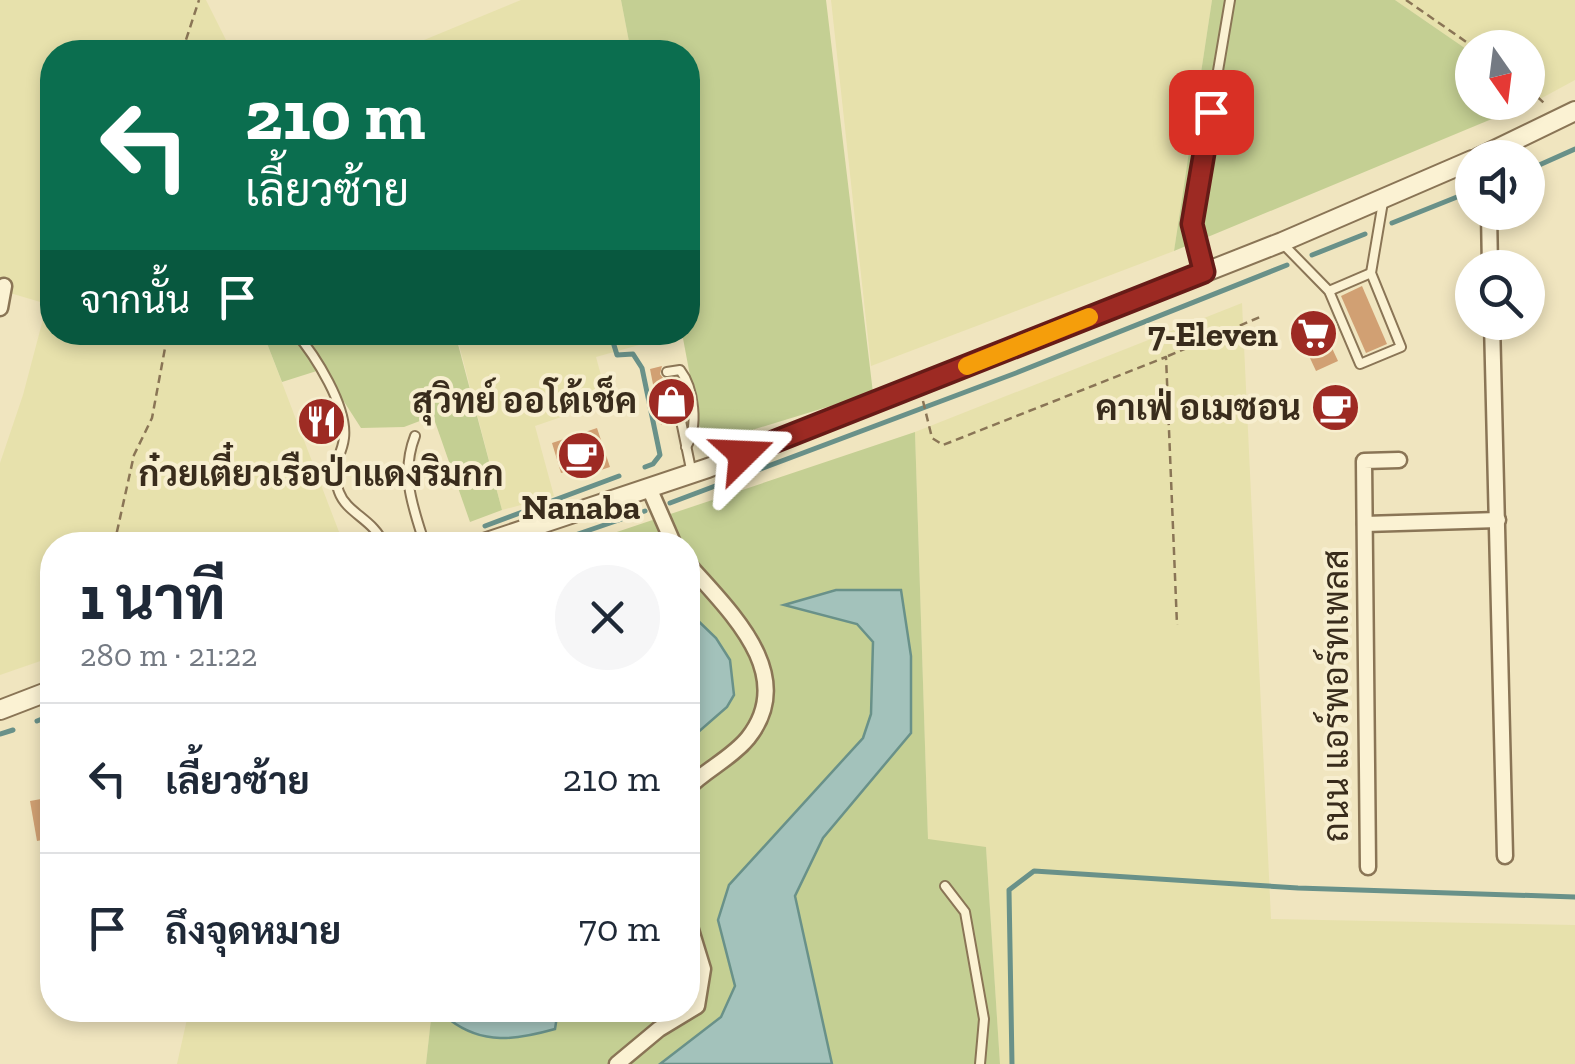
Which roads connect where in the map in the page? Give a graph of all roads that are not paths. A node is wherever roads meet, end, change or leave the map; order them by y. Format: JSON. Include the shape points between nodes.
{"nodes":[{"id":1,"x":1230,"y":0,"type":"edge"},
{"id":2,"x":1568,"y":115,"type":"edge"},
{"id":3,"x":1516,"y":140,"type":"edge"},
{"id":4,"x":1455,"y":168,"type":"edge"},
{"id":5,"x":1384,"y":198,"type":"junction"},
{"id":6,"x":1282,"y":242,"type":"junction"},
{"id":7,"x":1204,"y":272,"type":"junction"},
{"id":8,"x":1371,"y":274,"type":"junction"},
{"id":9,"x":4,"y":286,"type":"dead end"},
{"id":10,"x":1329,"y":291,"type":"junction"},
{"id":11,"x":0,"y":308,"type":"edge"},
{"id":12,"x":1493,"y":340,"type":"edge"},
{"id":13,"x":305,"y":345,"type":"edge"},
{"id":14,"x":667,"y":372,"type":"dead end"},
{"id":15,"x":681,"y":421,"type":"dead end"},
{"id":16,"x":415,"y":436,"type":"dead end"},
{"id":17,"x":686,"y":446,"type":"junction"},
{"id":18,"x":1399,"y":460,"type":"dead end"},
{"id":19,"x":692,"y":474,"type":"junction"},
{"id":20,"x":650,"y":490,"type":"junction"},
{"id":21,"x":1498,"y":520,"type":"junction"},
{"id":22,"x":1365,"y":524,"type":"junction"},
{"id":23,"x":378,"y":532,"type":"edge"},
{"id":24,"x":421,"y":532,"type":"edge"},
{"id":25,"x":519,"y":532,"type":"edge"},
{"id":26,"x":668,"y":532,"type":"edge"},
{"id":27,"x":700,"y":578,"type":"edge"},
{"id":28,"x":40,"y":695,"type":"edge"},
{"id":29,"x":0,"y":710,"type":"edge"},
{"id":30,"x":700,"y":778,"type":"edge"},
{"id":31,"x":1505,"y":856,"type":"dead end"},
{"id":32,"x":1368,"y":867,"type":"dead end"},
{"id":33,"x":945,"y":886,"type":"dead end"},
{"id":34,"x":700,"y":957,"type":"edge"},
{"id":35,"x":700,"y":994,"type":"edge"},
{"id":36,"x":673,"y":1022,"type":"edge"},
{"id":37,"x":616,"y":1064,"type":"edge"},
{"id":38,"x":980,"y":1064,"type":"edge"}],
"edges":[{"from":1,"to":7,"type":"lane","via":[[1192,224]]},
{"from":2,"to":3,"type":"street"},
{"from":4,"to":5,"type":"street"},
{"from":5,"to":6,"type":"street"},
{"from":5,"to":8,"type":"lane"},
{"from":6,"to":7,"type":"street"},
{"from":6,"to":10,"type":"lane"},
{"from":7,"to":19,"type":"street"},
{"from":8,"to":10,"type":"lane"},
{"from":8,"to":10,"type":"lane","via":[[1401,347],[1360,364]]},
{"from":9,"to":11,"type":"street"},
{"from":12,"to":21,"type":"street"},
{"from":13,"to":23,"type":"lane","via":[[323,369],[342,423],[334,460],[341,496]]},
{"from":14,"to":17,"type":"lane","via":[[680,370],[686,377],[694,420]]},
{"from":15,"to":17,"type":"lane"},
{"from":16,"to":24,"type":"lane","via":[[407,480]]},
{"from":17,"to":19,"type":"lane"},
{"from":18,"to":22,"type":"street","name":"ถนน แอร์พอร์ทเพลส","via":[[1364,461]]},
{"from":19,"to":20,"type":"street"},
{"from":20,"to":25,"type":"street"},
{"from":20,"to":26,"type":"street"},
{"from":21,"to":22,"type":"street","name":"ถนน แอร์พอร์ทเพลส"},
{"from":21,"to":31,"type":"street"},
{"from":22,"to":32,"type":"street","name":"ถนน แอร์พอร์ทเพลส"},
{"from":27,"to":30,"type":"street","via":[[741,625],[764,669],[766,703],[748,738]]},
{"from":28,"to":29,"type":"street"},
{"from":33,"to":38,"type":"lane","via":[[968,926],[984,1019]]},
{"from":34,"to":35,"type":"street"},
{"from":36,"to":37,"type":"street"}]}
